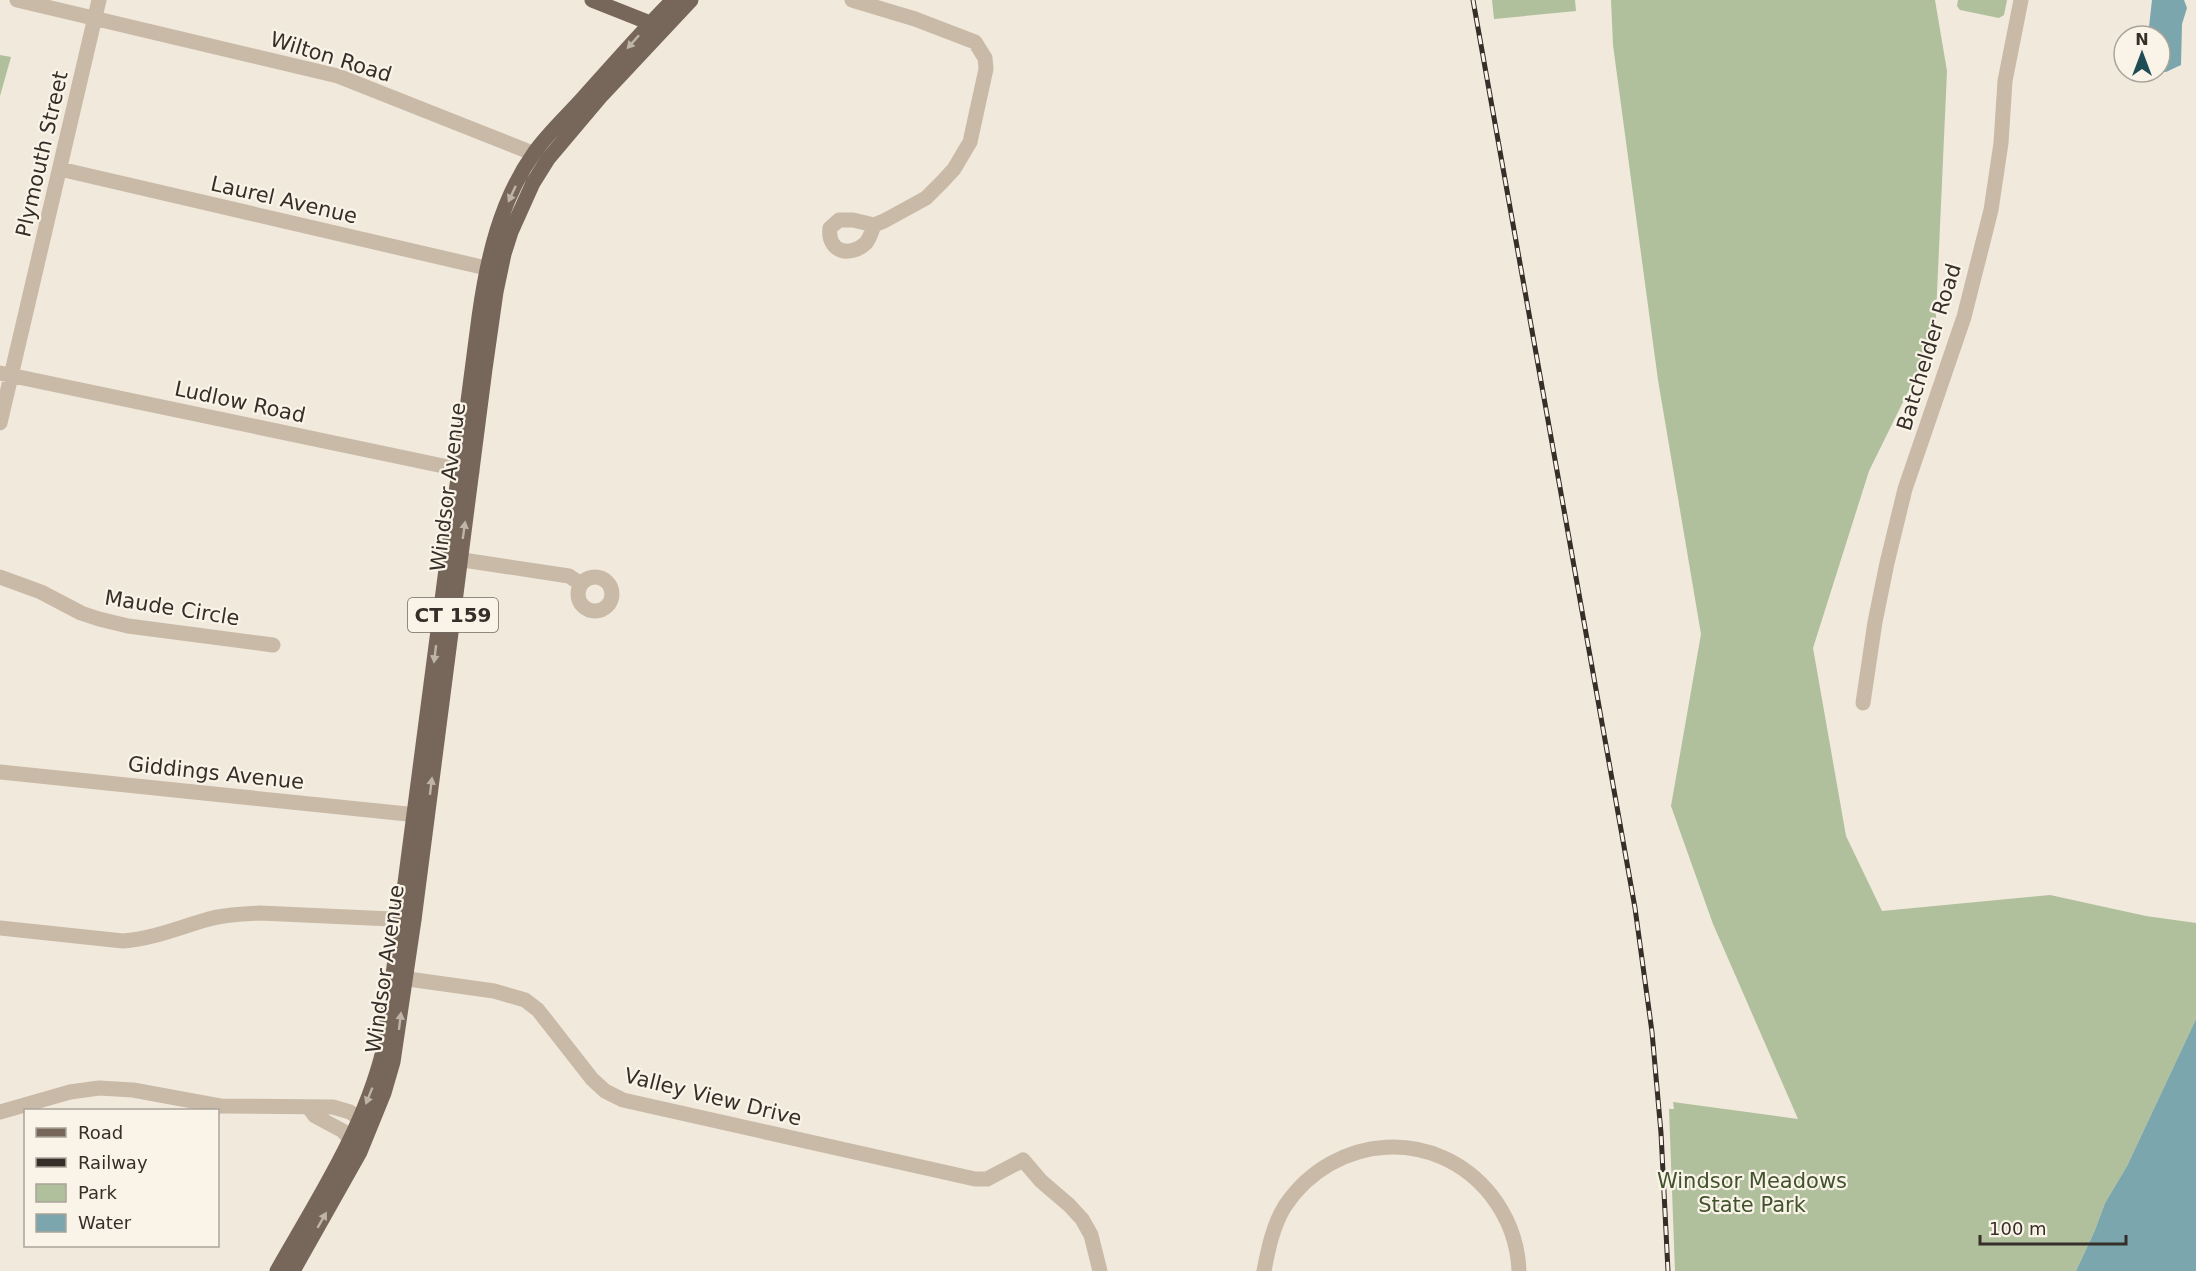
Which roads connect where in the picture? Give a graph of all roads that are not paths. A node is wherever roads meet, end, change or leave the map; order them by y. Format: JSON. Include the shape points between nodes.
{"nodes":[{"id":1,"x":17,"y":0,"type":"edge"},
{"id":2,"x":99,"y":0,"type":"edge"},
{"id":3,"x":592,"y":0,"type":"edge"},
{"id":4,"x":673,"y":0,"type":"edge"},
{"id":5,"x":691,"y":0,"type":"edge"},
{"id":6,"x":852,"y":0,"type":"edge"},
{"id":7,"x":2021,"y":0,"type":"edge"},
{"id":8,"x":95,"y":18,"type":"junction"},
{"id":9,"x":656,"y":27,"type":"junction"},
{"id":10,"x":541,"y":156,"type":"junction"},
{"id":11,"x":60,"y":169,"type":"junction"},
{"id":12,"x":874,"y":225,"type":"dead end"},
{"id":13,"x":493,"y":270,"type":"junction"},
{"id":14,"x":6,"y":374,"type":"edge"},
{"id":15,"x":0,"y":423,"type":"edge"},
{"id":16,"x":466,"y":470,"type":"junction"},
{"id":17,"x":454,"y":558,"type":"junction"},
{"id":18,"x":0,"y":577,"type":"edge"},
{"id":19,"x":581,"y":584,"type":"dead end"},
{"id":20,"x":273,"y":645,"type":"dead end"},
{"id":21,"x":1863,"y":703,"type":"dead end"},
{"id":22,"x":0,"y":772,"type":"edge"},
{"id":23,"x":420,"y":815,"type":"junction"},
{"id":24,"x":407,"y":919,"type":"junction"},
{"id":25,"x":0,"y":928,"type":"edge"},
{"id":26,"x":398,"y":978,"type":"junction"},
{"id":27,"x":309,"y":1108,"type":"junction"},
{"id":28,"x":0,"y":1112,"type":"edge"},
{"id":29,"x":365,"y":1123,"type":"junction"},
{"id":30,"x":355,"y":1146,"type":"junction"},
{"id":31,"x":277,"y":1271,"type":"edge"},
{"id":32,"x":292,"y":1271,"type":"edge"},
{"id":33,"x":1100,"y":1271,"type":"edge"},
{"id":34,"x":1264,"y":1271,"type":"edge"},
{"id":35,"x":1519,"y":1271,"type":"edge"}],
"edges":[{"from":1,"to":8,"type":"street","name":"Wilton Road"},
{"from":2,"to":8,"type":"street","name":"Plymouth Street"},
{"from":3,"to":9,"type":"main road"},
{"from":4,"to":9,"type":"main road","name":"Windsor Avenue","number":"CT 159"},
{"from":5,"to":9,"type":"main road","name":"Windsor Avenue","number":"CT 159"},
{"from":6,"to":12,"type":"street","via":[[975,42],[985,58],[970,142],[954,169],[926,198]]},
{"from":7,"to":21,"type":"street","name":"Batchelder Road","via":[[2005,81],[1991,210],[1964,317],[1905,489],[1879,603]]},
{"from":8,"to":10,"type":"street","name":"Wilton Road","via":[[338,76]]},
{"from":8,"to":11,"type":"street","name":"Plymouth Street"},
{"from":9,"to":10,"type":"main road","name":"Windsor Avenue","number":"CT 159","via":[[619,75]]},
{"from":10,"to":13,"type":"main road","name":"Windsor Avenue","number":"CT 159","via":[[533,183]]},
{"from":11,"to":13,"type":"street","name":"Laurel Avenue"},
{"from":11,"to":14,"type":"street","name":"Plymouth Street"},
{"from":13,"to":16,"type":"main road","name":"Windsor Avenue","number":"CT 159","via":[[484,369]]},
{"from":14,"to":15,"type":"street","name":"Plymouth Street"},
{"from":14,"to":16,"type":"street","name":"Ludlow Road"},
{"from":16,"to":17,"type":"main road","name":"Windsor Avenue","number":"CT 159"},
{"from":17,"to":19,"type":"street","via":[[569,576]]},
{"from":17,"to":23,"type":"main road","name":"Windsor Avenue","number":"CT 159"},
{"from":18,"to":20,"type":"street","name":"Maude Circle","via":[[99,619]]},
{"from":22,"to":23,"type":"street","name":"Giddings Avenue"},
{"from":23,"to":24,"type":"main road","name":"Windsor Avenue","number":"CT 159"},
{"from":24,"to":25,"type":"street","via":[[237,914],[123,941]]},
{"from":24,"to":26,"type":"main road","name":"Windsor Avenue","number":"CT 159"},
{"from":26,"to":29,"type":"main road","name":"Windsor Avenue","number":"CT 159","via":[[393,1062],[384,1094]]},
{"from":26,"to":33,"type":"street","name":"Valley View Drive","via":[[494,991],[525,1000],[538,1010],[592,1079],[623,1100],[975,1179],[987,1179],[1023,1160],[1082,1219],[1091,1235]]},
{"from":27,"to":28,"type":"street","via":[[220,1106],[133,1090],[99,1088]]},
{"from":27,"to":29,"type":"street","via":[[333,1107],[350,1112]]},
{"from":27,"to":30,"type":"street","via":[[315,1116],[343,1131]]},
{"from":29,"to":30,"type":"main road","name":"Windsor Avenue","number":"CT 159"},
{"from":30,"to":31,"type":"main road","name":"Windsor Avenue","number":"CT 159"},
{"from":32,"to":30,"type":"main road","name":"Windsor Avenue","number":"CT 159","one_way":true},
{"from":34,"to":35,"type":"street","via":[[1285,1206],[1310,1179],[1348,1154],[1406,1147],[1437,1155],[1475,1177],[1499,1205],[1512,1231]]}]}
